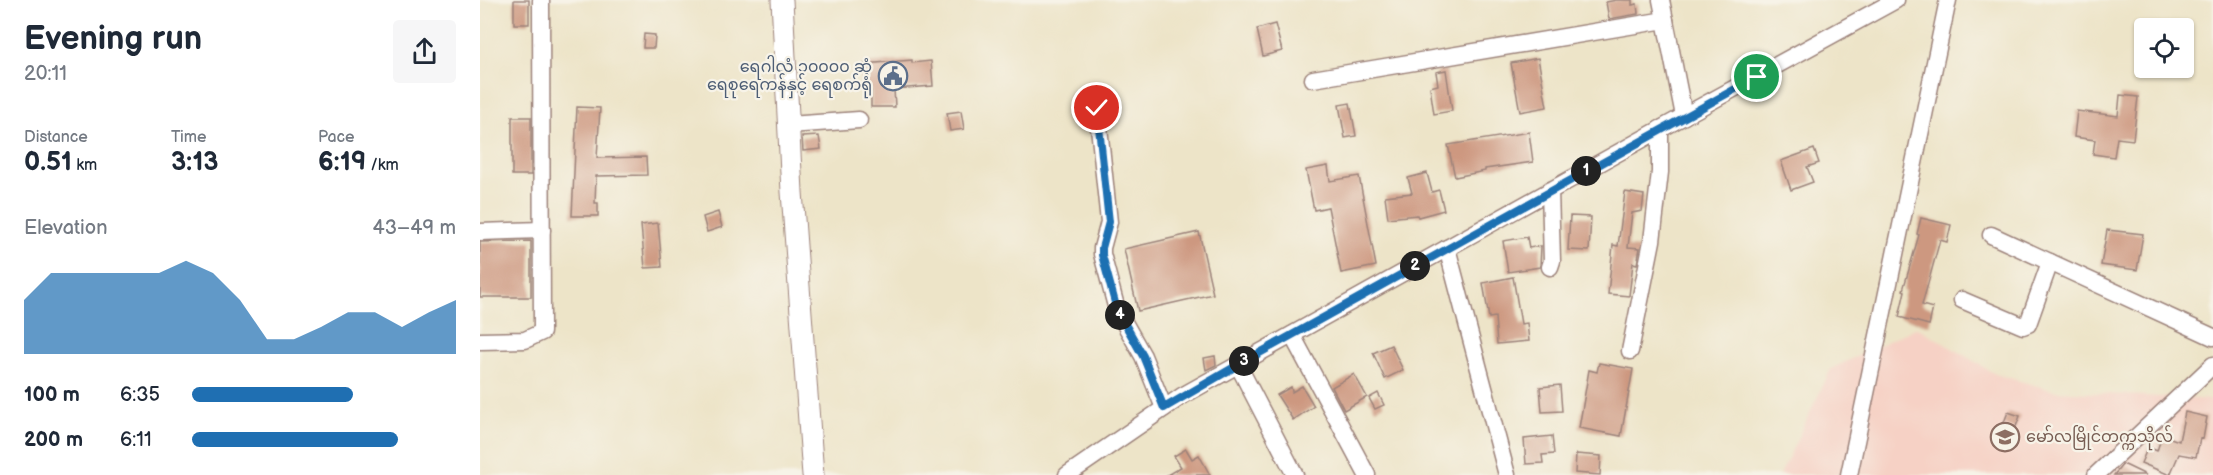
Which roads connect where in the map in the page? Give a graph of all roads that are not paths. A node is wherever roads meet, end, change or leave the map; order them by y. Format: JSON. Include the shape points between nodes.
{"nodes":[{"id":1,"x":541,"y":0,"type":"edge"},
{"id":2,"x":782,"y":0,"type":"edge"},
{"id":3,"x":1661,"y":0,"type":"edge"},
{"id":4,"x":1896,"y":0,"type":"edge"},
{"id":5,"x":1948,"y":0,"type":"edge"},
{"id":6,"x":1665,"y":20,"type":"junction"},
{"id":7,"x":1313,"y":79,"type":"dead end"},
{"id":8,"x":1097,"y":108,"type":"dead end"},
{"id":9,"x":1684,"y":116,"type":"junction"},
{"id":10,"x":859,"y":120,"type":"dead end"},
{"id":11,"x":789,"y":125,"type":"junction"},
{"id":12,"x":1660,"y":129,"type":"junction"},
{"id":13,"x":1550,"y":190,"type":"junction"},
{"id":14,"x":542,"y":230,"type":"junction"},
{"id":15,"x":480,"y":232,"type":"edge"},
{"id":16,"x":1991,"y":235,"type":"dead end"},
{"id":17,"x":1448,"y":248,"type":"junction"},
{"id":18,"x":2050,"y":262,"type":"junction"},
{"id":19,"x":1550,"y":267,"type":"dead end"},
{"id":20,"x":1962,"y":300,"type":"dead end"},
{"id":21,"x":1292,"y":335,"type":"junction"},
{"id":22,"x":2213,"y":337,"type":"edge"},
{"id":23,"x":480,"y":341,"type":"edge"},
{"id":24,"x":1630,"y":351,"type":"dead end"},
{"id":25,"x":1238,"y":365,"type":"junction"},
{"id":26,"x":2213,"y":365,"type":"edge"},
{"id":27,"x":1164,"y":408,"type":"junction"},
{"id":28,"x":813,"y":475,"type":"edge"},
{"id":29,"x":1067,"y":475,"type":"edge"},
{"id":30,"x":1295,"y":475,"type":"edge"},
{"id":31,"x":1367,"y":475,"type":"edge"},
{"id":32,"x":1507,"y":475,"type":"edge"},
{"id":33,"x":1849,"y":475,"type":"edge"},
{"id":34,"x":2096,"y":475,"type":"edge"}],
"edges":[{"from":1,"to":14,"type":"street"},
{"from":2,"to":11,"type":"main road"},
{"from":3,"to":6,"type":"street"},
{"from":4,"to":9,"type":"street"},
{"from":5,"to":33,"type":"street"},
{"from":6,"to":7,"type":"street"},
{"from":6,"to":9,"type":"street"},
{"from":8,"to":27,"type":"street","via":[[1109,222],[1102,255],[1117,310],[1143,356]]},
{"from":9,"to":12,"type":"street"},
{"from":10,"to":11,"type":"street"},
{"from":11,"to":28,"type":"main road"},
{"from":12,"to":13,"type":"street"},
{"from":12,"to":24,"type":"street","via":[[1660,172],[1652,241]]},
{"from":13,"to":17,"type":"street"},
{"from":13,"to":19,"type":"street"},
{"from":14,"to":15,"type":"street"},
{"from":14,"to":23,"type":"street","via":[[542,332],[525,340]]},
{"from":16,"to":18,"type":"street"},
{"from":17,"to":21,"type":"street"},
{"from":17,"to":32,"type":"street"},
{"from":18,"to":20,"type":"street","via":[[2028,324],[2023,326]]},
{"from":18,"to":22,"type":"street"},
{"from":21,"to":25,"type":"street"},
{"from":21,"to":31,"type":"street"},
{"from":25,"to":27,"type":"street"},
{"from":25,"to":30,"type":"street"},
{"from":26,"to":34,"type":"street"},
{"from":27,"to":29,"type":"street"}]}
